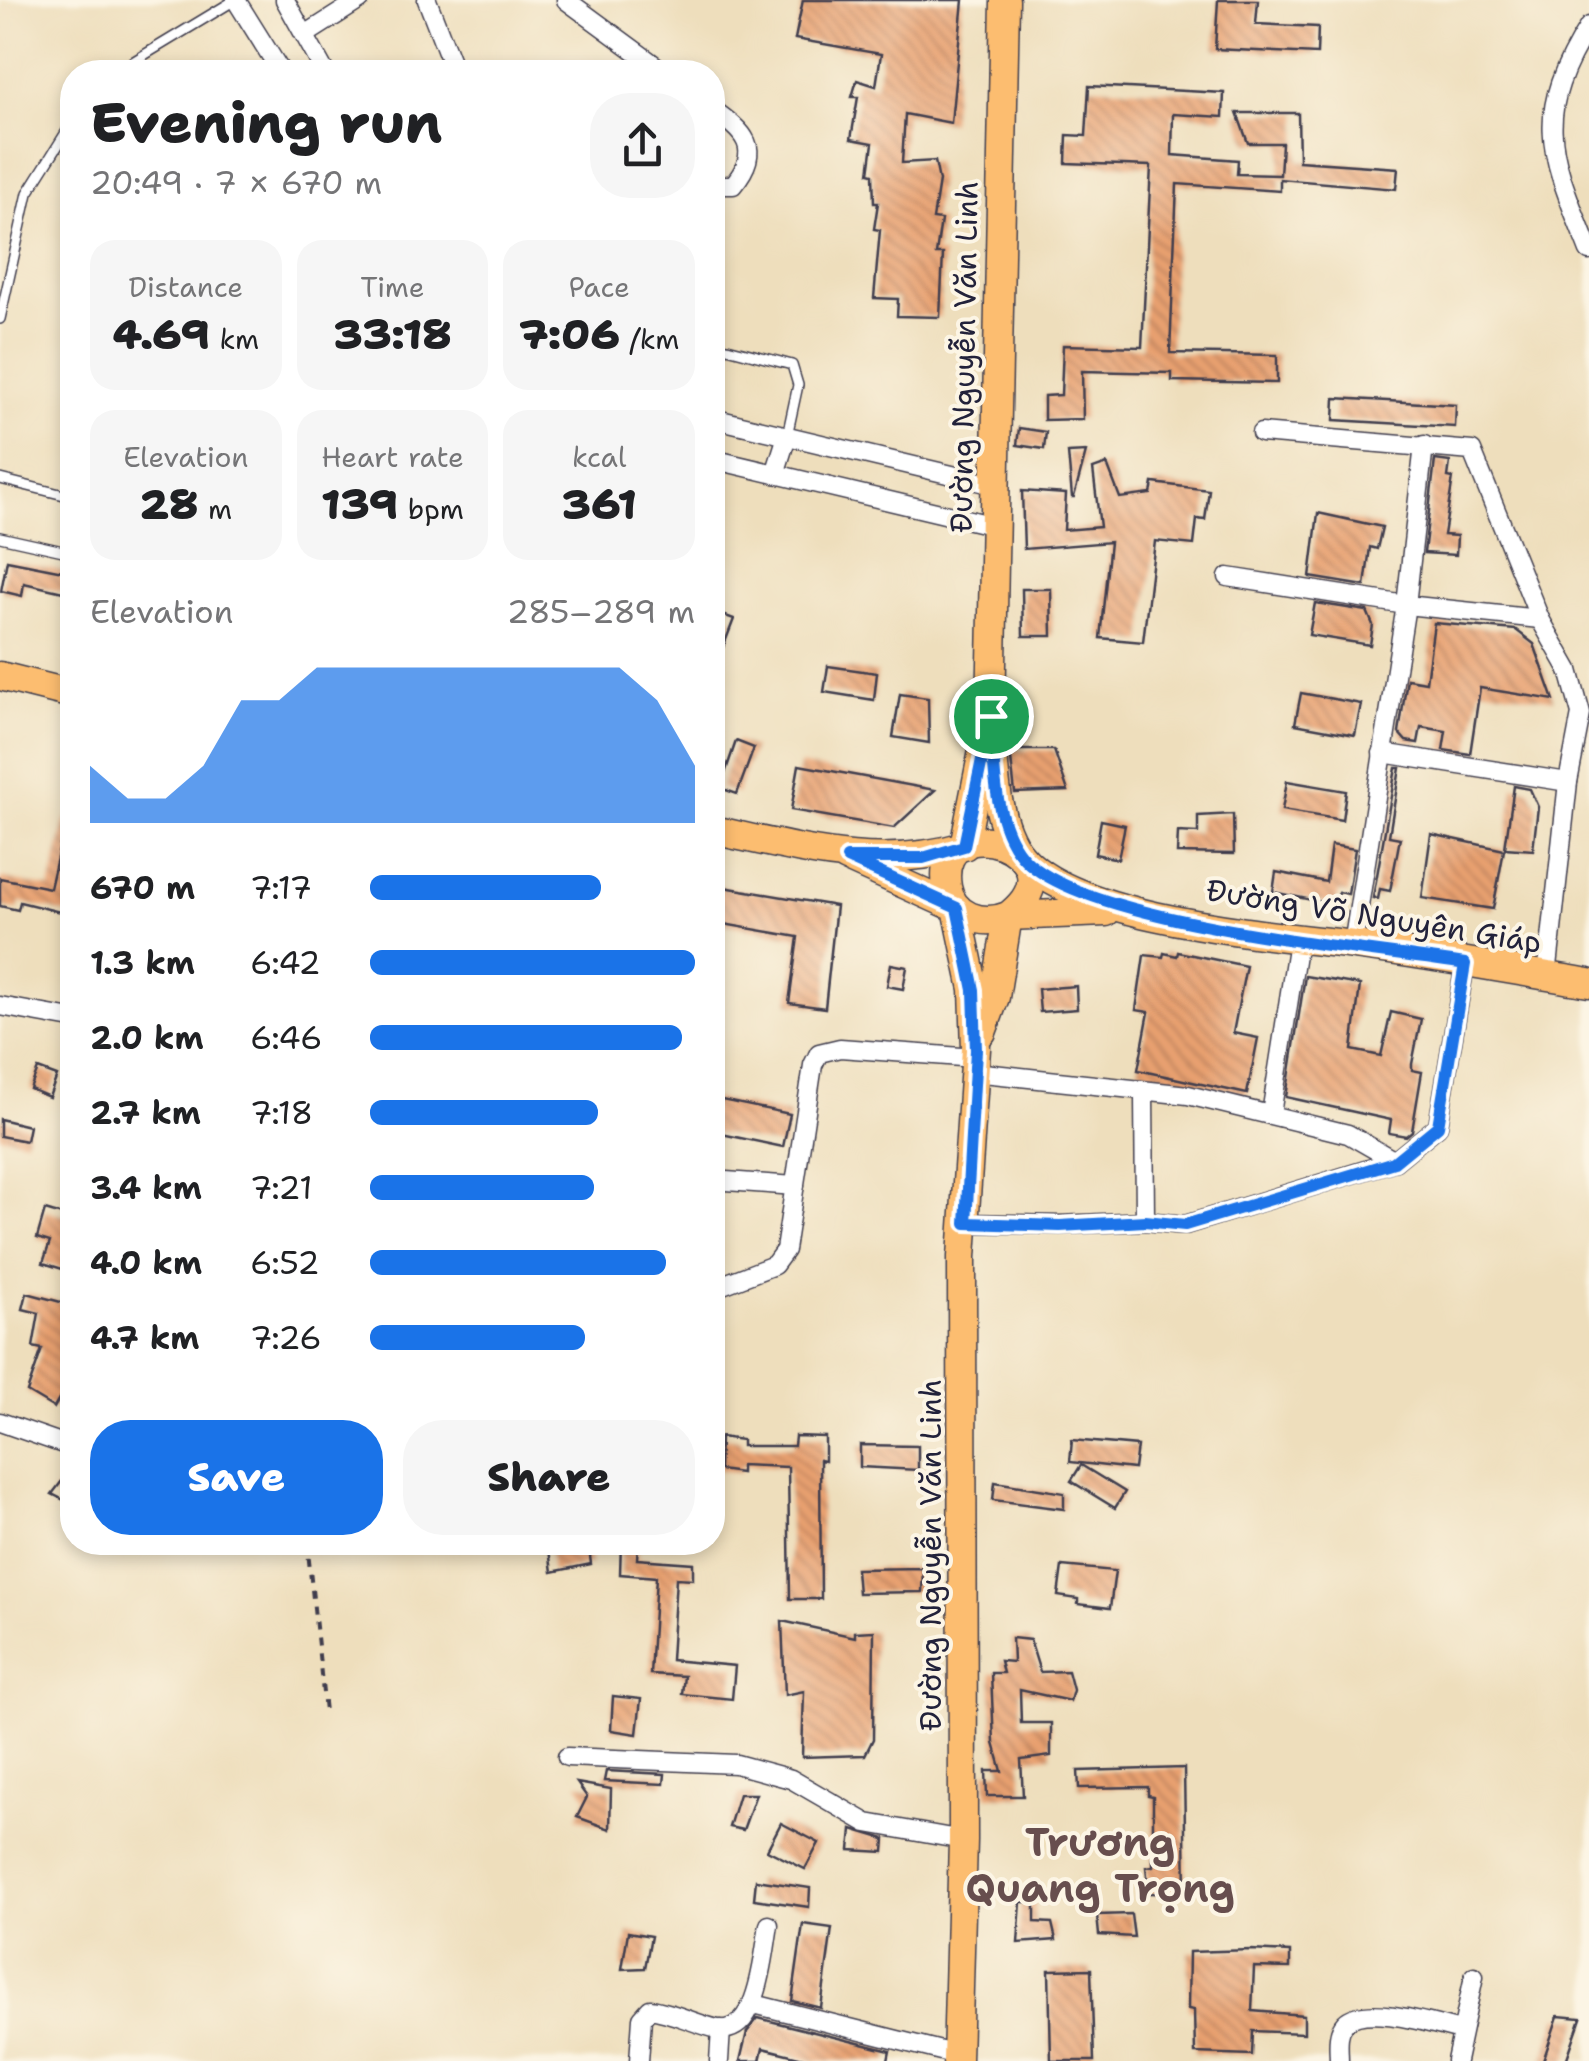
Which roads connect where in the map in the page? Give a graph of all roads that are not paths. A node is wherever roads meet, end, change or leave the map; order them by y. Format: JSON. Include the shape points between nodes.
{"nodes":[{"id":1,"x":236,"y":0,"type":"edge"},
{"id":2,"x":285,"y":0,"type":"edge"},
{"id":3,"x":360,"y":0,"type":"edge"},
{"id":4,"x":426,"y":0,"type":"edge"},
{"id":5,"x":566,"y":0,"type":"edge"},
{"id":6,"x":1005,"y":0,"type":"edge"},
{"id":7,"x":1589,"y":26,"type":"edge"},
{"id":8,"x":305,"y":35,"type":"junction"},
{"id":9,"x":136,"y":60,"type":"edge"},
{"id":10,"x":274,"y":60,"type":"edge"},
{"id":11,"x":319,"y":60,"type":"edge"},
{"id":12,"x":449,"y":60,"type":"edge"},
{"id":13,"x":648,"y":60,"type":"edge"},
{"id":14,"x":725,"y":119,"type":"edge"},
{"id":15,"x":60,"y":142,"type":"edge"},
{"id":16,"x":725,"y":185,"type":"edge"},
{"id":17,"x":1589,"y":251,"type":"edge"},
{"id":18,"x":0,"y":320,"type":"edge"},
{"id":19,"x":725,"y":347,"type":"edge"},
{"id":20,"x":725,"y":421,"type":"edge"},
{"id":21,"x":1261,"y":433,"type":"dead end"},
{"id":22,"x":787,"y":436,"type":"junction"},
{"id":23,"x":1424,"y":445,"type":"junction"},
{"id":24,"x":725,"y":462,"type":"edge"},
{"id":25,"x":775,"y":474,"type":"junction"},
{"id":26,"x":0,"y":479,"type":"edge"},
{"id":27,"x":994,"y":484,"type":"junction"},
{"id":28,"x":60,"y":494,"type":"edge"},
{"id":29,"x":992,"y":525,"type":"junction"},
{"id":30,"x":0,"y":537,"type":"edge"},
{"id":31,"x":60,"y":550,"type":"edge"},
{"id":32,"x":1228,"y":577,"type":"dead end"},
{"id":33,"x":1406,"y":605,"type":"junction"},
{"id":34,"x":1540,"y":619,"type":"junction"},
{"id":35,"x":0,"y":676,"type":"edge"},
{"id":36,"x":60,"y":691,"type":"edge"},
{"id":37,"x":991,"y":716,"type":"junction"},
{"id":38,"x":1382,"y":753,"type":"junction"},
{"id":39,"x":1568,"y":782,"type":"junction"},
{"id":40,"x":725,"y":833,"type":"edge"},
{"id":41,"x":964,"y":846,"type":"junction"},
{"id":42,"x":1019,"y":854,"type":"junction"},
{"id":43,"x":847,"y":858,"type":"junction"},
{"id":44,"x":957,"y":908,"type":"junction"},
{"id":45,"x":1149,"y":912,"type":"junction"},
{"id":46,"x":1008,"y":916,"type":"junction"},
{"id":47,"x":1298,"y":941,"type":"junction"},
{"id":48,"x":1354,"y":945,"type":"junction"},
{"id":49,"x":1465,"y":964,"type":"junction"},
{"id":50,"x":1547,"y":976,"type":"junction"},
{"id":51,"x":1589,"y":983,"type":"edge"},
{"id":52,"x":0,"y":1006,"type":"edge"},
{"id":53,"x":60,"y":1018,"type":"edge"},
{"id":54,"x":975,"y":1060,"type":"junction"},
{"id":55,"x":1144,"y":1092,"type":"junction"},
{"id":56,"x":1270,"y":1114,"type":"junction"},
{"id":57,"x":1394,"y":1162,"type":"junction"},
{"id":58,"x":725,"y":1181,"type":"edge"},
{"id":59,"x":795,"y":1186,"type":"junction"},
{"id":60,"x":1145,"y":1221,"type":"junction"},
{"id":61,"x":966,"y":1223,"type":"junction"},
{"id":62,"x":725,"y":1284,"type":"edge"},
{"id":63,"x":0,"y":1422,"type":"edge"},
{"id":64,"x":60,"y":1443,"type":"edge"},
{"id":65,"x":567,"y":1757,"type":"dead end"},
{"id":66,"x":963,"y":1840,"type":"junction"},
{"id":67,"x":768,"y":1925,"type":"dead end"},
{"id":68,"x":1474,"y":1976,"type":"dead end"},
{"id":69,"x":754,"y":2004,"type":"junction"},
{"id":70,"x":720,"y":2029,"type":"junction"},
{"id":71,"x":1461,"y":2031,"type":"junction"},
{"id":72,"x":957,"y":2058,"type":"edge"},
{"id":73,"x":639,"y":2061,"type":"edge"},
{"id":74,"x":719,"y":2061,"type":"edge"},
{"id":75,"x":1339,"y":2061,"type":"edge"},
{"id":76,"x":1456,"y":2061,"type":"edge"}],
"edges":[{"from":1,"to":9,"type":"lane"},
{"from":1,"to":10,"type":"street"},
{"from":2,"to":8,"type":"street"},
{"from":3,"to":8,"type":"street"},
{"from":4,"to":12,"type":"street"},
{"from":5,"to":13,"type":"street"},
{"from":6,"to":27,"type":"main road","name":"Đường Nguyễn Văn Linh"},
{"from":7,"to":17,"type":"street","via":[[1558,84],[1550,136]]},
{"from":8,"to":11,"type":"street"},
{"from":14,"to":16,"type":"street","via":[[745,135],[750,152],[745,170]]},
{"from":15,"to":18,"type":"lane","via":[[28,192]]},
{"from":19,"to":22,"type":"lane","via":[[792,365],[798,385]]},
{"from":20,"to":22,"type":"street"},
{"from":21,"to":23,"type":"street"},
{"from":22,"to":25,"type":"street"},
{"from":22,"to":27,"type":"street"},
{"from":23,"to":33,"type":"street"},
{"from":23,"to":34,"type":"street","via":[[1472,451]]},
{"from":24,"to":25,"type":"street"},
{"from":25,"to":29,"type":"street"},
{"from":26,"to":28,"type":"lane"},
{"from":27,"to":29,"type":"main road","name":"Đường Nguyễn Văn Linh"},
{"from":29,"to":37,"type":"main road","name":"Đường Nguyễn Văn Linh"},
{"from":30,"to":31,"type":"lane"},
{"from":32,"to":33,"type":"street"},
{"from":33,"to":34,"type":"street"},
{"from":33,"to":38,"type":"street"},
{"from":34,"to":39,"type":"street","via":[[1570,670],[1581,714]]},
{"from":35,"to":36,"type":"main road"},
{"from":37,"to":41,"type":"main road","name":"Đường Nguyễn Văn Linh"},
{"from":37,"to":42,"type":"main road","name":"Đường Nguyễn Văn Linh","via":[[996,787]]},
{"from":38,"to":39,"type":"street"},
{"from":38,"to":48,"type":"street"},
{"from":39,"to":50,"type":"street"},
{"from":40,"to":43,"type":"main road"},
{"from":41,"to":42,"type":"main road","via":[[991,839]]},
{"from":41,"to":43,"type":"main road","via":[[923,858]]},
{"from":41,"to":44,"type":"main road","via":[[946,882]]},
{"from":42,"to":45,"type":"main road","name":"Đường Võ Nguyên Giáp","via":[[1051,882]]},
{"from":42,"to":46,"type":"main road","via":[[1029,885]]},
{"from":43,"to":44,"type":"main road"},
{"from":44,"to":46,"type":"main road","via":[[982,921]]},
{"from":44,"to":54,"type":"main road","name":"Đường Nguyễn Văn Linh","via":[[974,990]]},
{"from":45,"to":46,"type":"main road","name":"Đường Võ Nguyên Giáp"},
{"from":45,"to":47,"type":"main road","name":"Đường Võ Nguyên Giáp"},
{"from":46,"to":54,"type":"main road","name":"Đường Nguyễn Văn Linh","via":[[995,997]]},
{"from":47,"to":48,"type":"main road","name":"Đường Võ Nguyên Giáp"},
{"from":47,"to":56,"type":"street"},
{"from":48,"to":49,"type":"main road","name":"Đường Võ Nguyên Giáp"},
{"from":49,"to":50,"type":"main road","name":"Đường Võ Nguyên Giáp"},
{"from":49,"to":57,"type":"street","via":[[1438,1126]]},
{"from":50,"to":51,"type":"main road","name":"Đường Võ Nguyên Giáp"},
{"from":52,"to":53,"type":"street"},
{"from":54,"to":55,"type":"street"},
{"from":54,"to":59,"type":"street","via":[[840,1048],[819,1052]]},
{"from":54,"to":61,"type":"main road","name":"Đường Nguyễn Văn Linh"},
{"from":55,"to":56,"type":"street"},
{"from":55,"to":60,"type":"street"},
{"from":56,"to":57,"type":"street","via":[[1348,1134]]},
{"from":57,"to":60,"type":"street","via":[[1185,1225]]},
{"from":58,"to":59,"type":"street"},
{"from":59,"to":62,"type":"street","via":[[786,1250],[774,1265]]},
{"from":60,"to":61,"type":"street"},
{"from":61,"to":66,"type":"main road","name":"Đường Nguyễn Văn Linh"},
{"from":63,"to":64,"type":"street"},
{"from":65,"to":66,"type":"street","via":[[752,1768],[791,1779],[867,1824]]},
{"from":66,"to":72,"type":"main road","name":"Đường Nguyễn Văn Linh"},
{"from":67,"to":69,"type":"street"},
{"from":68,"to":71,"type":"street"},
{"from":69,"to":70,"type":"street","via":[[736,2025]]},
{"from":69,"to":72,"type":"street"},
{"from":70,"to":73,"type":"street","via":[[647,2010]]},
{"from":70,"to":74,"type":"street"},
{"from":71,"to":75,"type":"street","via":[[1382,2014],[1358,2016],[1338,2035]]},
{"from":71,"to":76,"type":"street"}]}
